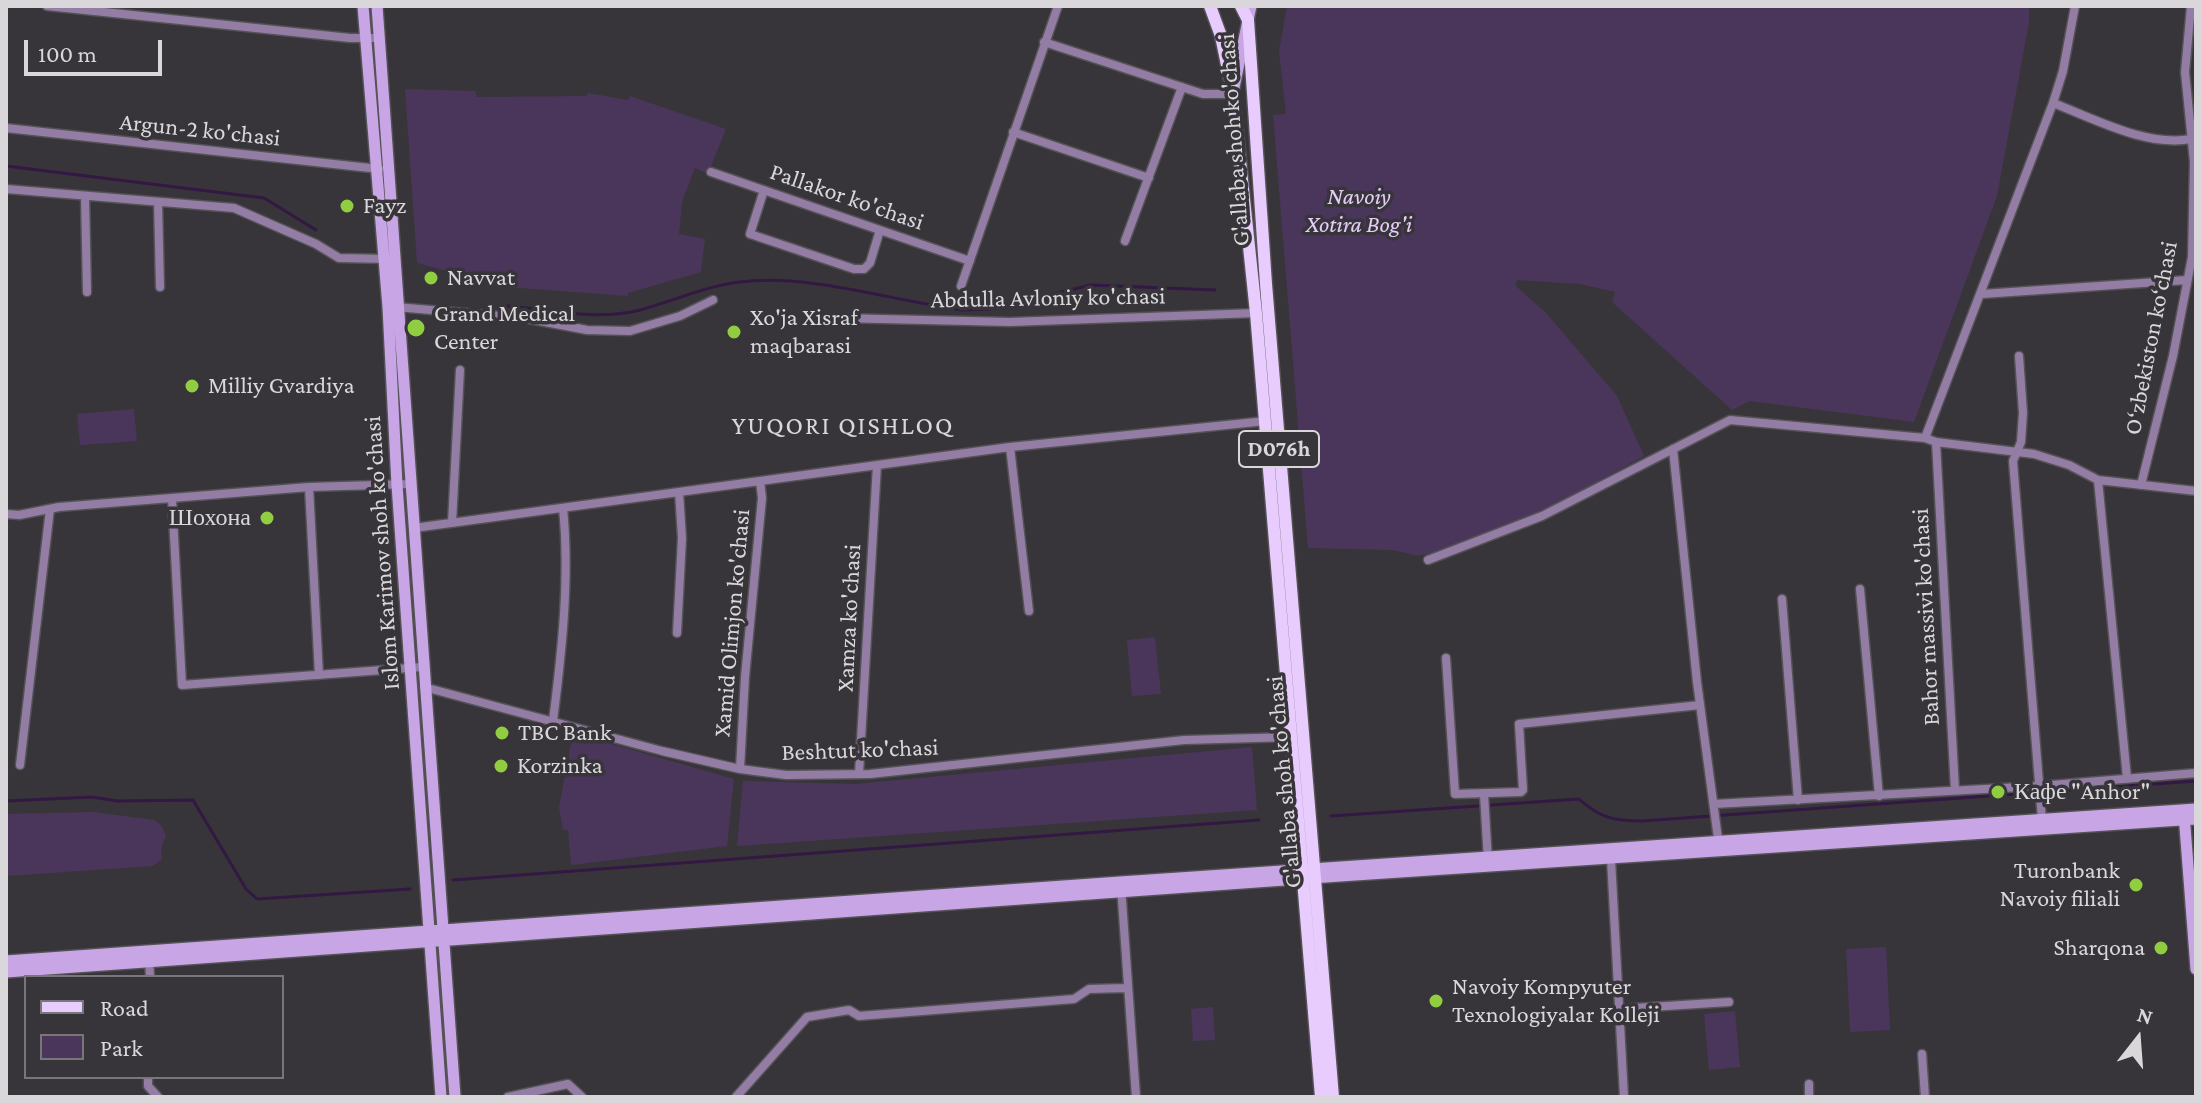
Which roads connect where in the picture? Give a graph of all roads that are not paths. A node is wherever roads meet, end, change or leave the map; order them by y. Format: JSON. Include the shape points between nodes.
{"nodes":[{"id":1,"x":47,"y":6,"type":"edge"},
{"id":2,"x":363,"y":6,"type":"edge"},
{"id":3,"x":377,"y":6,"type":"edge"},
{"id":4,"x":1058,"y":6,"type":"edge"},
{"id":5,"x":1210,"y":6,"type":"edge"},
{"id":6,"x":1241,"y":6,"type":"edge"},
{"id":7,"x":1251,"y":6,"type":"edge"},
{"id":8,"x":2075,"y":6,"type":"edge"},
{"id":9,"x":2191,"y":6,"type":"edge"},
{"id":10,"x":1248,"y":20,"type":"junction"},
{"id":11,"x":380,"y":38,"type":"junction"},
{"id":12,"x":366,"y":39,"type":"junction"},
{"id":13,"x":1044,"y":42,"type":"junction"},
{"id":14,"x":2185,"y":72,"type":"junction"},
{"id":15,"x":2196,"y":73,"type":"edge"},
{"id":16,"x":1182,"y":87,"type":"junction"},
{"id":17,"x":1233,"y":94,"type":"junction"},
{"id":18,"x":2053,"y":103,"type":"junction"},
{"id":19,"x":6,"y":128,"type":"edge"},
{"id":20,"x":1013,"y":132,"type":"junction"},
{"id":21,"x":2191,"y":139,"type":"junction"},
{"id":22,"x":376,"y":169,"type":"junction"},
{"id":23,"x":390,"y":169,"type":"junction"},
{"id":24,"x":711,"y":172,"type":"dead end"},
{"id":25,"x":1149,"y":178,"type":"junction"},
{"id":26,"x":6,"y":189,"type":"edge"},
{"id":27,"x":764,"y":190,"type":"junction"},
{"id":28,"x":85,"y":196,"type":"junction"},
{"id":29,"x":158,"y":202,"type":"junction"},
{"id":30,"x":880,"y":230,"type":"junction"},
{"id":31,"x":1125,"y":241,"type":"dead end"},
{"id":32,"x":2194,"y":257,"type":"edge"},
{"id":33,"x":384,"y":259,"type":"junction"},
{"id":34,"x":397,"y":259,"type":"junction"},
{"id":35,"x":970,"y":261,"type":"junction"},
{"id":36,"x":2187,"y":280,"type":"junction"},
{"id":37,"x":961,"y":286,"type":"dead end"},
{"id":38,"x":160,"y":287,"type":"dead end"},
{"id":39,"x":87,"y":292,"type":"dead end"},
{"id":40,"x":1982,"y":294,"type":"junction"},
{"id":41,"x":713,"y":300,"type":"dead end"},
{"id":42,"x":388,"y":307,"type":"junction"},
{"id":43,"x":401,"y":307,"type":"junction"},
{"id":44,"x":1256,"y":313,"type":"junction"},
{"id":45,"x":839,"y":318,"type":"dead end"},
{"id":46,"x":2019,"y":356,"type":"dead end"},
{"id":47,"x":460,"y":370,"type":"dead end"},
{"id":48,"x":1266,"y":421,"type":"junction"},
{"id":49,"x":1925,"y":438,"type":"junction"},
{"id":50,"x":1936,"y":442,"type":"junction"},
{"id":51,"x":1010,"y":447,"type":"junction"},
{"id":52,"x":1673,"y":449,"type":"junction"},
{"id":53,"x":2016,"y":451,"type":"junction"},
{"id":54,"x":877,"y":465,"type":"junction"},
{"id":55,"x":2098,"y":480,"type":"junction"},
{"id":56,"x":760,"y":481,"type":"junction"},
{"id":57,"x":411,"y":484,"type":"junction"},
{"id":58,"x":397,"y":485,"type":"junction"},
{"id":59,"x":2141,"y":485,"type":"junction"},
{"id":60,"x":309,"y":487,"type":"junction"},
{"id":61,"x":2196,"y":491,"type":"edge"},
{"id":62,"x":679,"y":492,"type":"junction"},
{"id":63,"x":172,"y":498,"type":"junction"},
{"id":64,"x":563,"y":508,"type":"junction"},
{"id":65,"x":50,"y":509,"type":"junction"},
{"id":66,"x":6,"y":514,"type":"edge"},
{"id":67,"x":452,"y":523,"type":"junction"},
{"id":68,"x":414,"y":528,"type":"junction"},
{"id":69,"x":1428,"y":560,"type":"dead end"},
{"id":70,"x":1860,"y":589,"type":"dead end"},
{"id":71,"x":1782,"y":599,"type":"dead end"},
{"id":72,"x":1029,"y":611,"type":"dead end"},
{"id":73,"x":677,"y":633,"type":"dead end"},
{"id":74,"x":1446,"y":658,"type":"dead end"},
{"id":75,"x":417,"y":668,"type":"junction"},
{"id":76,"x":319,"y":675,"type":"junction"},
{"id":77,"x":424,"y":687,"type":"junction"},
{"id":78,"x":1700,"y":705,"type":"junction"},
{"id":79,"x":553,"y":721,"type":"junction"},
{"id":80,"x":1292,"y":737,"type":"junction"},
{"id":81,"x":20,"y":765,"type":"dead end"},
{"id":82,"x":740,"y":769,"type":"junction"},
{"id":83,"x":2196,"y":773,"type":"edge"},
{"id":84,"x":859,"y":774,"type":"junction"},
{"id":85,"x":2127,"y":778,"type":"junction"},
{"id":86,"x":2039,"y":786,"type":"junction"},
{"id":87,"x":1955,"y":790,"type":"junction"},
{"id":88,"x":1484,"y":794,"type":"junction"},
{"id":89,"x":1879,"y":796,"type":"junction"},
{"id":90,"x":1798,"y":800,"type":"junction"},
{"id":91,"x":1714,"y":804,"type":"junction"},
{"id":92,"x":2191,"y":813,"type":"edge"},
{"id":93,"x":2042,"y":820,"type":"junction"},
{"id":94,"x":1719,"y":846,"type":"junction"},
{"id":95,"x":1611,"y":859,"type":"junction"},
{"id":96,"x":1488,"y":863,"type":"junction"},
{"id":97,"x":1307,"y":874,"type":"junction"},
{"id":98,"x":1121,"y":887,"type":"junction"},
{"id":99,"x":444,"y":934,"type":"junction"},
{"id":100,"x":430,"y":935,"type":"junction"},
{"id":101,"x":149,"y":956,"type":"junction"},
{"id":102,"x":6,"y":961,"type":"edge"},
{"id":103,"x":2196,"y":969,"type":"edge"},
{"id":104,"x":6,"y":972,"type":"edge"},
{"id":105,"x":150,"y":975,"type":"edge"},
{"id":106,"x":1126,"y":988,"type":"junction"},
{"id":107,"x":1729,"y":1002,"type":"dead end"},
{"id":108,"x":1619,"y":1009,"type":"junction"},
{"id":109,"x":1922,"y":1054,"type":"dead end"},
{"id":110,"x":148,"y":1079,"type":"edge"},
{"id":111,"x":1809,"y":1084,"type":"dead end"},
{"id":112,"x":158,"y":1097,"type":"edge"},
{"id":113,"x":441,"y":1097,"type":"edge"},
{"id":114,"x":455,"y":1097,"type":"edge"},
{"id":115,"x":508,"y":1097,"type":"edge"},
{"id":116,"x":582,"y":1097,"type":"edge"},
{"id":117,"x":736,"y":1097,"type":"edge"},
{"id":118,"x":1136,"y":1097,"type":"edge"},
{"id":119,"x":1321,"y":1097,"type":"edge"},
{"id":120,"x":1333,"y":1097,"type":"edge"},
{"id":121,"x":1624,"y":1097,"type":"edge"},
{"id":122,"x":1809,"y":1097,"type":"edge"},
{"id":123,"x":1925,"y":1097,"type":"edge"}],
"edges":[{"from":1,"to":12,"type":"street"},
{"from":2,"to":12,"type":"main road","name":"Islom Karimov shoh ko'chasi"},
{"from":3,"to":11,"type":"main road","name":"Islom Karimov shoh ko'chasi"},
{"from":4,"to":13,"type":"street"},
{"from":5,"to":17,"type":"main road"},
{"from":6,"to":10,"type":"main road"},
{"from":7,"to":10,"type":"main road","number":"D076h"},
{"from":8,"to":18,"type":"street"},
{"from":9,"to":14,"type":"street","name":"O‘zbekiston ko‘chasi"},
{"from":10,"to":17,"type":"main road","name":"G'allaba shoh ko'chasi","number":"D076h"},
{"from":10,"to":97,"type":"main road","name":"G'allaba shoh ko'chasi","number":"D076h"},
{"from":11,"to":12,"type":"street"},
{"from":11,"to":23,"type":"main road","name":"Islom Karimov shoh ko'chasi"},
{"from":12,"to":22,"type":"main road","name":"Islom Karimov shoh ko'chasi"},
{"from":13,"to":16,"type":"street"},
{"from":13,"to":20,"type":"street"},
{"from":14,"to":15,"type":"street"},
{"from":14,"to":21,"type":"street","name":"O‘zbekiston ko‘chasi"},
{"from":16,"to":17,"type":"street","via":[[1214,96]]},
{"from":16,"to":25,"type":"street"},
{"from":17,"to":44,"type":"main road","name":"G'allaba shoh ko'chasi","number":"D076h"},
{"from":18,"to":21,"type":"street","via":[[2121,129],[2171,142]]},
{"from":18,"to":40,"type":"street"},
{"from":19,"to":22,"type":"street","name":"Argun-2 ko'chasi"},
{"from":20,"to":25,"type":"street"},
{"from":20,"to":35,"type":"street"},
{"from":21,"to":32,"type":"street","name":"O‘zbekiston ko‘chasi"},
{"from":22,"to":23,"type":"street","name":"Argun-2 ko'chasi"},
{"from":22,"to":33,"type":"main road","name":"Islom Karimov shoh ko'chasi"},
{"from":23,"to":34,"type":"main road","name":"Islom Karimov shoh ko'chasi"},
{"from":24,"to":27,"type":"street","name":"Pallakor ko'chasi"},
{"from":25,"to":31,"type":"street"},
{"from":26,"to":28,"type":"street"},
{"from":27,"to":30,"type":"street","name":"Pallakor ko'chasi"},
{"from":27,"to":30,"type":"street","via":[[750,234],[864,269]]},
{"from":28,"to":29,"type":"street"},
{"from":28,"to":39,"type":"street"},
{"from":29,"to":33,"type":"street","via":[[234,208],[339,258]]},
{"from":29,"to":38,"type":"street"},
{"from":30,"to":35,"type":"street","name":"Pallakor ko'chasi"},
{"from":32,"to":36,"type":"street","name":"O‘zbekiston ko‘chasi"},
{"from":33,"to":34,"type":"street"},
{"from":33,"to":42,"type":"main road","name":"Islom Karimov shoh ko'chasi"},
{"from":34,"to":43,"type":"main road","name":"Islom Karimov shoh ko'chasi"},
{"from":35,"to":37,"type":"street"},
{"from":36,"to":40,"type":"street"},
{"from":36,"to":59,"type":"street","name":"O‘zbekiston ko‘chasi"},
{"from":40,"to":49,"type":"street"},
{"from":41,"to":43,"type":"street","via":[[630,331]]},
{"from":42,"to":43,"type":"street"},
{"from":42,"to":58,"type":"main road","name":"Islom Karimov shoh ko'chasi"},
{"from":43,"to":57,"type":"main road","name":"Islom Karimov shoh ko'chasi"},
{"from":44,"to":45,"type":"street","name":"Abdulla Avloniy ko'chasi","via":[[1010,322]]},
{"from":44,"to":48,"type":"main road","name":"G'allaba shoh ko'chasi","number":"D076h"},
{"from":46,"to":53,"type":"street","via":[[2023,413]]},
{"from":47,"to":67,"type":"street"},
{"from":48,"to":51,"type":"street"},
{"from":48,"to":80,"type":"main road","name":"G'allaba shoh ko'chasi","number":"D076h"},
{"from":49,"to":50,"type":"street"},
{"from":49,"to":52,"type":"street","via":[[1730,420]]},
{"from":50,"to":53,"type":"street"},
{"from":50,"to":87,"type":"street","name":"Bahor massivi ko'chasi"},
{"from":51,"to":54,"type":"street"},
{"from":51,"to":72,"type":"street"},
{"from":52,"to":69,"type":"street","via":[[1542,516]]},
{"from":52,"to":78,"type":"street"},
{"from":53,"to":55,"type":"street","via":[[2069,465]]},
{"from":53,"to":86,"type":"street"},
{"from":54,"to":56,"type":"street"},
{"from":54,"to":84,"type":"street","name":"Xamza ko'chasi"},
{"from":55,"to":59,"type":"street"},
{"from":55,"to":85,"type":"street"},
{"from":56,"to":62,"type":"street"},
{"from":56,"to":82,"type":"street","name":"Xamid Olimjon ko'chasi"},
{"from":57,"to":58,"type":"street"},
{"from":57,"to":68,"type":"main road","name":"Islom Karimov shoh ko'chasi"},
{"from":58,"to":60,"type":"street"},
{"from":58,"to":75,"type":"main road","name":"Islom Karimov shoh ko'chasi"},
{"from":59,"to":61,"type":"street"},
{"from":60,"to":63,"type":"street"},
{"from":60,"to":76,"type":"street"},
{"from":62,"to":64,"type":"street"},
{"from":62,"to":73,"type":"street"},
{"from":63,"to":65,"type":"street"},
{"from":63,"to":76,"type":"street","via":[[182,685]]},
{"from":64,"to":67,"type":"street"},
{"from":64,"to":79,"type":"street","via":[[564,610]]},
{"from":65,"to":66,"type":"street"},
{"from":65,"to":81,"type":"street"},
{"from":67,"to":68,"type":"street"},
{"from":68,"to":75,"type":"main road","name":"Islom Karimov shoh ko'chasi"},
{"from":70,"to":89,"type":"street"},
{"from":71,"to":90,"type":"street"},
{"from":74,"to":88,"type":"street","via":[[1455,794]]},
{"from":75,"to":76,"type":"street"},
{"from":75,"to":77,"type":"main road","name":"Islom Karimov shoh ko'chasi"},
{"from":75,"to":100,"type":"main road","name":"Islom Karimov shoh ko'chasi"},
{"from":77,"to":79,"type":"street","name":"Beshtut ko'chasi"},
{"from":77,"to":99,"type":"main road","name":"Islom Karimov shoh ko'chasi"},
{"from":78,"to":88,"type":"street","via":[[1519,724],[1523,790]]},
{"from":78,"to":91,"type":"street"},
{"from":79,"to":82,"type":"street","name":"Beshtut ko'chasi"},
{"from":80,"to":84,"type":"street","name":"Beshtut ko'chasi","via":[[1184,740]]},
{"from":80,"to":97,"type":"main road","name":"G'allaba shoh ko'chasi","number":"D076h"},
{"from":82,"to":84,"type":"street","name":"Beshtut ko'chasi","via":[[786,775]]},
{"from":83,"to":85,"type":"street"},
{"from":85,"to":86,"type":"street"},
{"from":86,"to":87,"type":"street"},
{"from":86,"to":93,"type":"street"},
{"from":87,"to":89,"type":"street"},
{"from":88,"to":96,"type":"street"},
{"from":89,"to":90,"type":"street"},
{"from":90,"to":91,"type":"street"},
{"from":91,"to":94,"type":"street"},
{"from":92,"to":93,"type":"main road"},
{"from":92,"to":94,"type":"main road"},
{"from":92,"to":103,"type":"main road"},
{"from":93,"to":94,"type":"main road"},
{"from":94,"to":95,"type":"main road"},
{"from":94,"to":96,"type":"main road"},
{"from":95,"to":96,"type":"main road"},
{"from":95,"to":108,"type":"street"},
{"from":96,"to":97,"type":"main road"},
{"from":97,"to":98,"type":"main road"},
{"from":97,"to":119,"type":"main road"},
{"from":97,"to":120,"type":"main road","name":"G'allaba shoh ko'chasi","via":[[1318,919]]},
{"from":98,"to":99,"type":"main road"},
{"from":98,"to":106,"type":"street"},
{"from":99,"to":100,"type":"main road"},
{"from":99,"to":114,"type":"main road","name":"Islom Karimov shoh ko'chasi"},
{"from":100,"to":101,"type":"main road"},
{"from":100,"to":113,"type":"main road","name":"Islom Karimov shoh ko'chasi"},
{"from":101,"to":102,"type":"main road"},
{"from":101,"to":104,"type":"main road"},
{"from":101,"to":105,"type":"street"},
{"from":106,"to":117,"type":"street","via":[[1089,989],[1074,999],[859,1016],[849,1010],[807,1017]]},
{"from":106,"to":118,"type":"street"},
{"from":107,"to":108,"type":"street"},
{"from":108,"to":121,"type":"street"},
{"from":109,"to":123,"type":"street"},
{"from":110,"to":112,"type":"street"},
{"from":111,"to":122,"type":"street"},
{"from":115,"to":116,"type":"street","via":[[568,1084]]}]}
